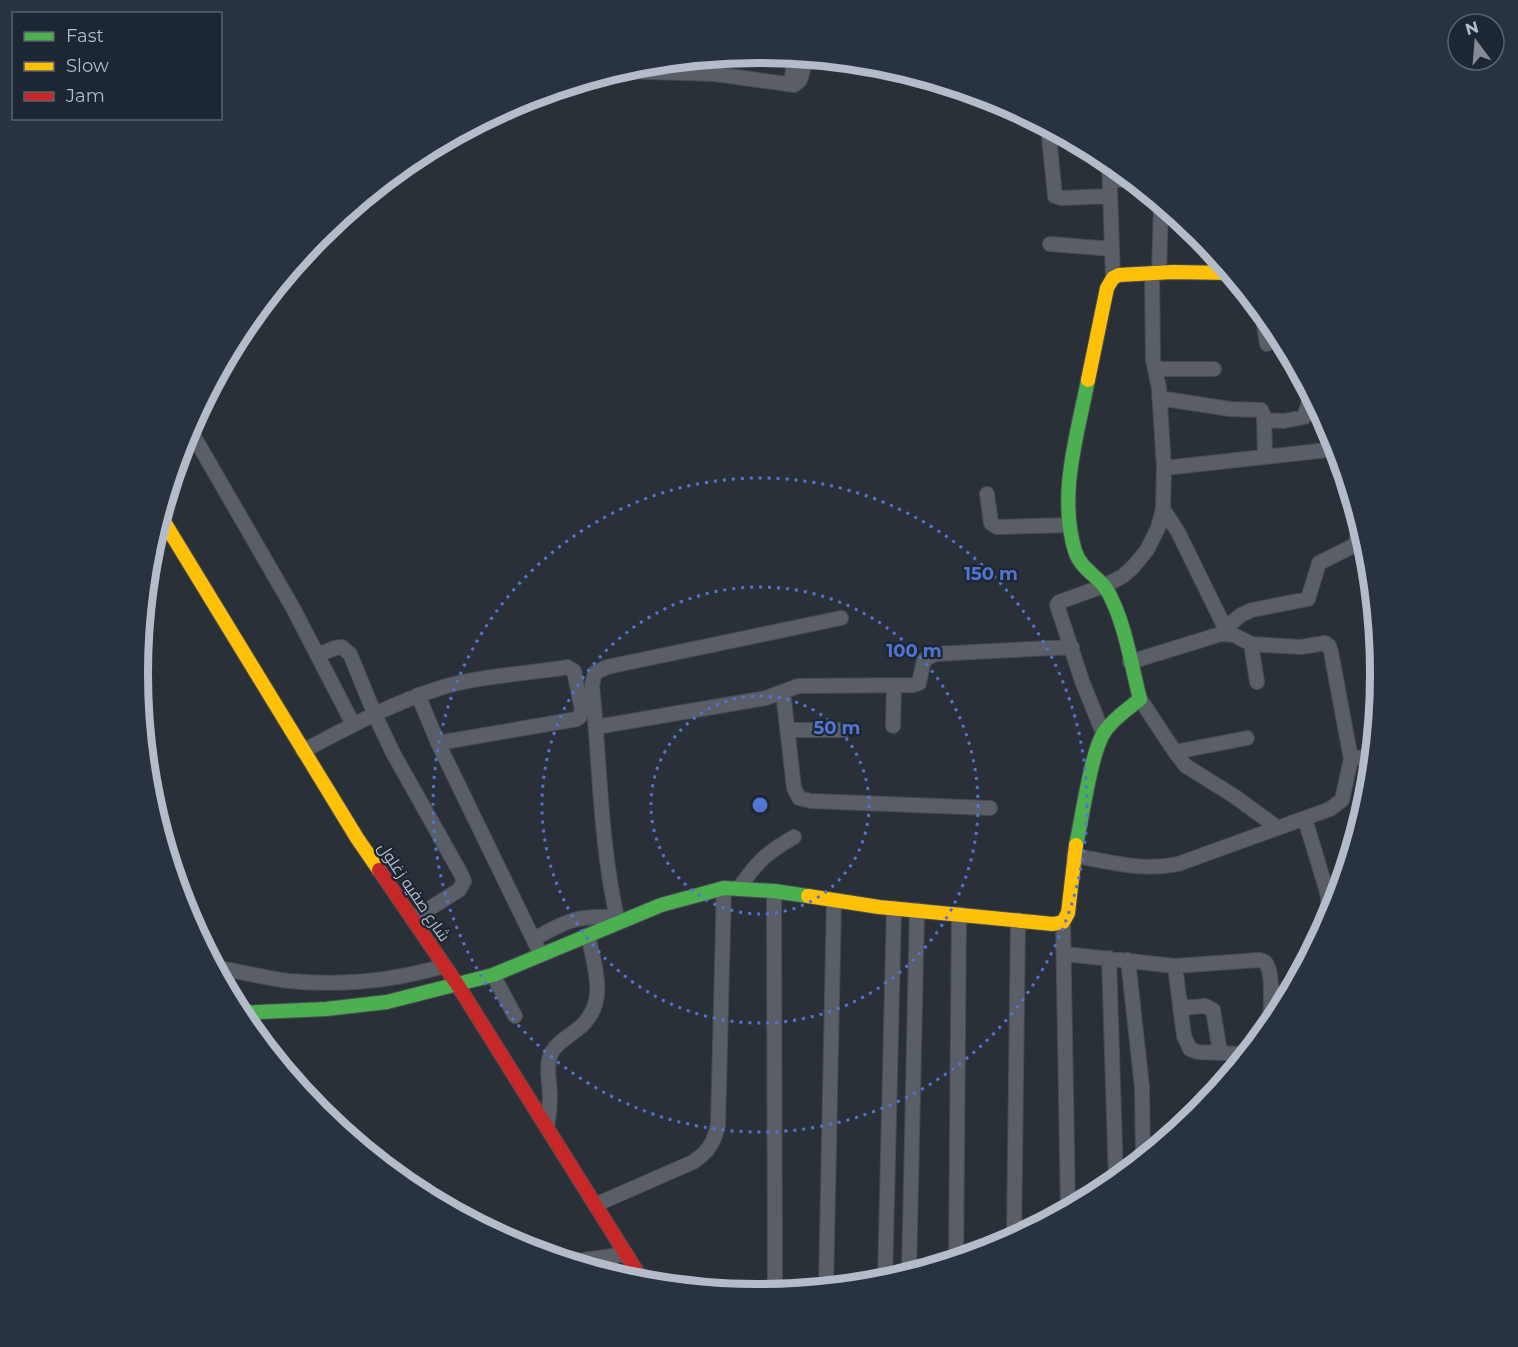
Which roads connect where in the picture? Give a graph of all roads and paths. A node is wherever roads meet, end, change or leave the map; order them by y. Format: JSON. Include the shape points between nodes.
{"nodes":[{"id":1,"x":794,"y":64,"type":"edge"},
{"id":2,"x":805,"y":65,"type":"edge"},
{"id":3,"x":656,"y":72,"type":"edge"},
{"id":4,"x":791,"y":84,"type":"junction"},
{"id":5,"x":1049,"y":137,"type":"edge"},
{"id":6,"x":1110,"y":174,"type":"edge"},
{"id":7,"x":1110,"y":180,"type":"junction"},
{"id":8,"x":1118,"y":180,"type":"edge"},
{"id":9,"x":1110,"y":196,"type":"junction"},
{"id":10,"x":1160,"y":214,"type":"edge"},
{"id":11,"x":1050,"y":244,"type":"dead end"},
{"id":12,"x":1112,"y":249,"type":"junction"},
{"id":13,"x":1156,"y":273,"type":"junction"},
{"id":14,"x":1220,"y":273,"type":"edge"},
{"id":15,"x":1113,"y":278,"type":"junction"},
{"id":16,"x":1265,"y":331,"type":"edge"},
{"id":17,"x":1267,"y":344,"type":"dead end"},
{"id":18,"x":1155,"y":369,"type":"junction"},
{"id":19,"x":1214,"y":369,"type":"dead end"},
{"id":20,"x":1159,"y":398,"type":"junction"},
{"id":21,"x":1308,"y":405,"type":"edge"},
{"id":22,"x":1264,"y":420,"type":"junction"},
{"id":23,"x":195,"y":439,"type":"edge"},
{"id":24,"x":1327,"y":450,"type":"edge"},
{"id":25,"x":1264,"y":457,"type":"junction"},
{"id":26,"x":1164,"y":468,"type":"junction"},
{"id":27,"x":987,"y":494,"type":"dead end"},
{"id":28,"x":1163,"y":509,"type":"junction"},
{"id":29,"x":1069,"y":525,"type":"junction"},
{"id":30,"x":166,"y":526,"type":"edge"},
{"id":31,"x":1355,"y":543,"type":"edge"},
{"id":32,"x":1104,"y":586,"type":"junction"},
{"id":33,"x":841,"y":618,"type":"dead end"},
{"id":34,"x":1226,"y":631,"type":"junction"},
{"id":35,"x":1251,"y":644,"type":"junction"},
{"id":36,"x":1072,"y":647,"type":"junction"},
{"id":37,"x":318,"y":655,"type":"junction"},
{"id":38,"x":1130,"y":662,"type":"junction"},
{"id":39,"x":1257,"y":682,"type":"dead end"},
{"id":40,"x":894,"y":685,"type":"junction"},
{"id":41,"x":783,"y":692,"type":"junction"},
{"id":42,"x":418,"y":695,"type":"junction"},
{"id":43,"x":1140,"y":699,"type":"junction"},
{"id":44,"x":375,"y":715,"type":"junction"},
{"id":45,"x":353,"y":724,"type":"junction"},
{"id":46,"x":893,"y":726,"type":"dead end"},
{"id":47,"x":596,"y":727,"type":"junction"},
{"id":48,"x":787,"y":730,"type":"junction"},
{"id":49,"x":844,"y":730,"type":"dead end"},
{"id":50,"x":1103,"y":734,"type":"junction"},
{"id":51,"x":1247,"y":738,"type":"dead end"},
{"id":52,"x":438,"y":743,"type":"junction"},
{"id":53,"x":303,"y":751,"type":"junction"},
{"id":54,"x":1174,"y":752,"type":"junction"},
{"id":55,"x":1363,"y":757,"type":"edge"},
{"id":56,"x":1352,"y":759,"type":"junction"},
{"id":57,"x":990,"y":808,"type":"dead end"},
{"id":58,"x":1305,"y":819,"type":"junction"},
{"id":59,"x":1278,"y":828,"type":"junction"},
{"id":60,"x":794,"y":837,"type":"dead end"},
{"id":61,"x":1074,"y":856,"type":"junction"},
{"id":62,"x":724,"y":888,"type":"junction"},
{"id":63,"x":739,"y":888,"type":"junction"},
{"id":64,"x":774,"y":891,"type":"junction"},
{"id":65,"x":1328,"y":895,"type":"edge"},
{"id":66,"x":834,"y":900,"type":"junction"},
{"id":67,"x":894,"y":908,"type":"junction"},
{"id":68,"x":917,"y":910,"type":"junction"},
{"id":69,"x":959,"y":914,"type":"junction"},
{"id":70,"x":413,"y":919,"type":"junction"},
{"id":71,"x":618,"y":920,"type":"junction"},
{"id":72,"x":1018,"y":920,"type":"junction"},
{"id":73,"x":1064,"y":922,"type":"junction"},
{"id":74,"x":588,"y":935,"type":"junction"},
{"id":75,"x":534,"y":939,"type":"junction"},
{"id":76,"x":1065,"y":954,"type":"junction"},
{"id":77,"x":541,"y":955,"type":"junction"},
{"id":78,"x":1109,"y":957,"type":"junction"},
{"id":79,"x":1128,"y":960,"type":"junction"},
{"id":80,"x":444,"y":966,"type":"junction"},
{"id":81,"x":1175,"y":966,"type":"junction"},
{"id":82,"x":225,"y":970,"type":"edge"},
{"id":83,"x":492,"y":975,"type":"junction"},
{"id":84,"x":457,"y":984,"type":"junction"},
{"id":85,"x":1180,"y":1008,"type":"junction"},
{"id":86,"x":1270,"y":1008,"type":"edge"},
{"id":87,"x":251,"y":1013,"type":"edge"},
{"id":88,"x":515,"y":1016,"type":"dead end"},
{"id":89,"x":1220,"y":1052,"type":"junction"},
{"id":90,"x":1236,"y":1053,"type":"edge"},
{"id":91,"x":548,"y":1128,"type":"junction"},
{"id":92,"x":1143,"y":1148,"type":"edge"},
{"id":93,"x":1117,"y":1168,"type":"edge"},
{"id":94,"x":1068,"y":1200,"type":"edge"},
{"id":95,"x":595,"y":1205,"type":"junction"},
{"id":96,"x":1014,"y":1228,"type":"edge"},
{"id":97,"x":956,"y":1252,"type":"edge"},
{"id":98,"x":626,"y":1254,"type":"junction"},
{"id":99,"x":588,"y":1259,"type":"edge"},
{"id":100,"x":909,"y":1265,"type":"edge"},
{"id":101,"x":885,"y":1270,"type":"edge"},
{"id":102,"x":637,"y":1271,"type":"edge"},
{"id":103,"x":826,"y":1280,"type":"edge"},
{"id":104,"x":775,"y":1284,"type":"edge"}],
"edges":[{"from":1,"to":4,"type":"street"},
{"from":2,"to":4,"type":"street","via":[[800,80]]},
{"from":3,"to":4,"type":"street","via":[[715,74]]},
{"from":5,"to":9,"type":"street","via":[[1055,196]]},
{"from":6,"to":7,"type":"street"},
{"from":7,"to":8,"type":"street"},
{"from":7,"to":9,"type":"street"},
{"from":9,"to":12,"type":"street"},
{"from":10,"to":13,"type":"street"},
{"from":11,"to":12,"type":"street"},
{"from":12,"to":15,"type":"street"},
{"from":13,"to":14,"type":"street"},
{"from":13,"to":15,"type":"street"},
{"from":13,"to":18,"type":"street"},
{"from":15,"to":29,"type":"street","via":[[1105,296],[1072,461]]},
{"from":16,"to":17,"type":"street"},
{"from":18,"to":19,"type":"street"},
{"from":18,"to":20,"type":"street"},
{"from":20,"to":22,"type":"street","via":[[1230,409],[1258,409]]},
{"from":20,"to":26,"type":"street"},
{"from":21,"to":22,"type":"street","via":[[1304,417]]},
{"from":22,"to":25,"type":"street"},
{"from":23,"to":37,"type":"street"},
{"from":24,"to":25,"type":"street"},
{"from":25,"to":26,"type":"street"},
{"from":26,"to":28,"type":"street"},
{"from":27,"to":29,"type":"street","via":[[991,523],[997,527]]},
{"from":28,"to":32,"type":"street","via":[[1147,550],[1123,576]]},
{"from":28,"to":34,"type":"street"},
{"from":29,"to":32,"type":"street","via":[[1081,564]]},
{"from":30,"to":53,"type":"street","name":"شارع صفيه زغلول"},
{"from":31,"to":34,"type":"street","via":[[1319,563],[1308,599],[1252,610],[1241,615]]},
{"from":32,"to":36,"type":"street","via":[[1057,603]]},
{"from":32,"to":38,"type":"street","via":[[1118,615]]},
{"from":33,"to":47,"type":"street","via":[[600,670],[592,679]]},
{"from":34,"to":35,"type":"street"},
{"from":34,"to":38,"type":"street"},
{"from":35,"to":39,"type":"street"},
{"from":35,"to":56,"type":"street","via":[[1329,646]]},
{"from":36,"to":40,"type":"street","via":[[935,654],[924,660],[917,685]]},
{"from":36,"to":50,"type":"street"},
{"from":37,"to":44,"type":"street","via":[[335,648],[346,650]]},
{"from":37,"to":45,"type":"street"},
{"from":38,"to":43,"type":"street"},
{"from":40,"to":41,"type":"street","via":[[798,686]]},
{"from":40,"to":46,"type":"street"},
{"from":41,"to":47,"type":"street"},
{"from":41,"to":48,"type":"street"},
{"from":42,"to":44,"type":"street"},
{"from":42,"to":52,"type":"street"},
{"from":42,"to":52,"type":"street","via":[[462,683],[562,668],[576,674],[582,710],[577,719]]},
{"from":43,"to":50,"type":"street"},
{"from":43,"to":54,"type":"street"},
{"from":44,"to":45,"type":"street"},
{"from":44,"to":70,"type":"street","via":[[464,880],[459,890]]},
{"from":45,"to":53,"type":"street"},
{"from":47,"to":71,"type":"street","via":[[609,871]]},
{"from":48,"to":49,"type":"street"},
{"from":48,"to":57,"type":"street","via":[[794,788],[804,800]]},
{"from":50,"to":61,"type":"street"},
{"from":51,"to":54,"type":"street"},
{"from":52,"to":75,"type":"street"},
{"from":53,"to":70,"type":"street","name":"شارع صفيه زغلول"},
{"from":54,"to":59,"type":"street","via":[[1186,766]]},
{"from":55,"to":56,"type":"street"},
{"from":56,"to":58,"type":"street","via":[[1342,800]]},
{"from":58,"to":59,"type":"street"},
{"from":58,"to":65,"type":"street"},
{"from":59,"to":61,"type":"street","via":[[1159,868]]},
{"from":60,"to":63,"type":"street","via":[[769,851]]},
{"from":61,"to":73,"type":"street"},
{"from":62,"to":63,"type":"street"},
{"from":62,"to":71,"type":"street"},
{"from":62,"to":95,"type":"street","via":[[718,1125],[714,1141],[693,1162]]},
{"from":63,"to":64,"type":"street"},
{"from":64,"to":66,"type":"street"},
{"from":64,"to":104,"type":"street"},
{"from":66,"to":67,"type":"street"},
{"from":66,"to":103,"type":"street"},
{"from":67,"to":68,"type":"street"},
{"from":67,"to":101,"type":"street"},
{"from":68,"to":69,"type":"street"},
{"from":68,"to":100,"type":"street"},
{"from":69,"to":72,"type":"street"},
{"from":69,"to":97,"type":"street"},
{"from":70,"to":80,"type":"street","name":"شارع صفيه زغلول"},
{"from":71,"to":74,"type":"street"},
{"from":71,"to":75,"type":"street","via":[[597,916],[575,918]]},
{"from":72,"to":73,"type":"street"},
{"from":72,"to":96,"type":"street"},
{"from":73,"to":76,"type":"street"},
{"from":74,"to":77,"type":"street"},
{"from":74,"to":91,"type":"street","via":[[597,976],[597,1003],[581,1027],[551,1052]]},
{"from":75,"to":77,"type":"street"},
{"from":76,"to":78,"type":"street"},
{"from":76,"to":94,"type":"street"},
{"from":77,"to":83,"type":"street"},
{"from":78,"to":79,"type":"street"},
{"from":78,"to":93,"type":"street"},
{"from":79,"to":81,"type":"street"},
{"from":79,"to":92,"type":"street","via":[[1142,1087]]},
{"from":80,"to":82,"type":"street","via":[[413,975],[346,983],[287,981]]},
{"from":80,"to":84,"type":"street","name":"شارع صفيه زغلول"},
{"from":81,"to":85,"type":"street"},
{"from":81,"to":86,"type":"street","via":[[1264,962],[1270,977]]},
{"from":83,"to":84,"type":"street"},
{"from":83,"to":88,"type":"street"},
{"from":84,"to":87,"type":"street","via":[[387,1002]]},
{"from":84,"to":91,"type":"street","name":"شارع صفيه زغلول"},
{"from":85,"to":89,"type":"street","via":[[1190,1049]]},
{"from":85,"to":89,"type":"street","via":[[1205,1006],[1213,1010]]},
{"from":89,"to":90,"type":"street"},
{"from":91,"to":95,"type":"street","name":"شارع صفيه زغلول"},
{"from":95,"to":98,"type":"street","name":"شارع صفيه زغلول"},
{"from":98,"to":99,"type":"street"},
{"from":98,"to":102,"type":"street","name":"شارع صفيه زغلول"}]}
